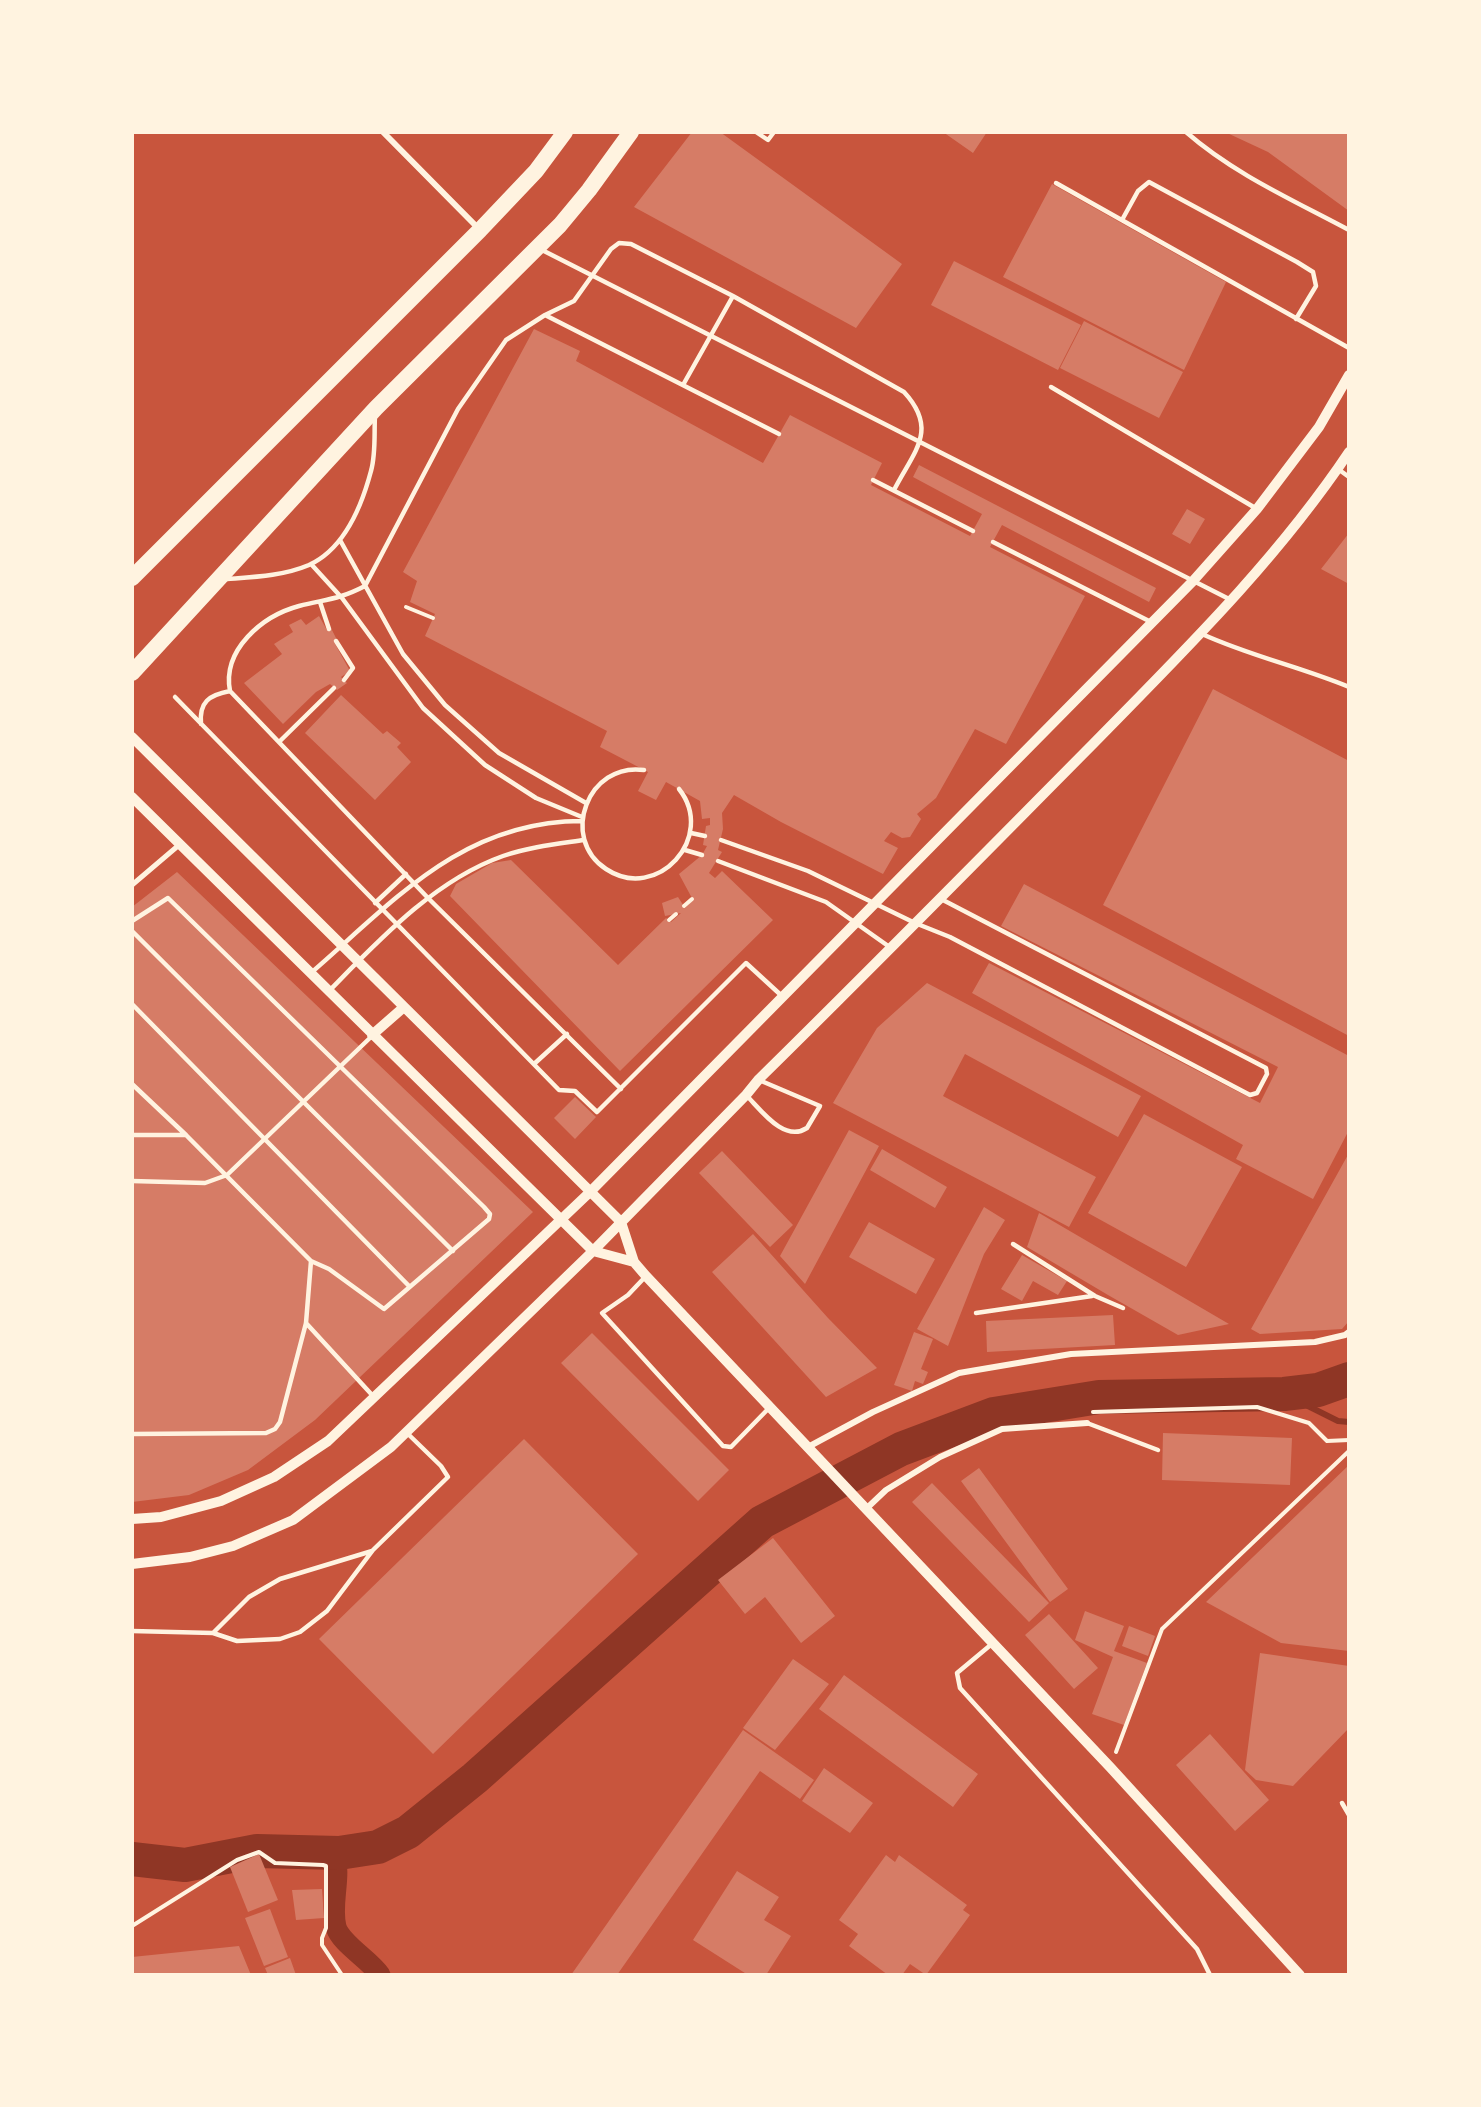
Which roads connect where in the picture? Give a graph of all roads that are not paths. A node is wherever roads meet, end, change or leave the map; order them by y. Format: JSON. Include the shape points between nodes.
{"nodes":[{"id":1,"x":383,"y":132,"type":"edge"},
{"id":2,"x":565,"y":132,"type":"edge"},
{"id":3,"x":631,"y":132,"type":"edge"},
{"id":4,"x":756,"y":132,"type":"edge"},
{"id":5,"x":774,"y":132,"type":"edge"},
{"id":6,"x":1186,"y":132,"type":"edge"},
{"id":7,"x":1056,"y":183,"type":"dead end"},
{"id":8,"x":1122,"y":220,"type":"junction"},
{"id":9,"x":480,"y":230,"type":"junction"},
{"id":10,"x":1349,"y":230,"type":"edge"},
{"id":11,"x":537,"y":247,"type":"junction"},
{"id":12,"x":593,"y":275,"type":"junction"},
{"id":13,"x":732,"y":296,"type":"junction"},
{"id":14,"x":544,"y":315,"type":"junction"},
{"id":15,"x":1296,"y":319,"type":"junction"},
{"id":16,"x":710,"y":336,"type":"junction"},
{"id":17,"x":1349,"y":348,"type":"edge"},
{"id":18,"x":1349,"y":375,"type":"edge"},
{"id":19,"x":683,"y":385,"type":"junction"},
{"id":20,"x":1051,"y":387,"type":"dead end"},
{"id":21,"x":376,"y":408,"type":"junction"},
{"id":22,"x":779,"y":434,"type":"dead end"},
{"id":23,"x":919,"y":442,"type":"junction"},
{"id":24,"x":1349,"y":453,"type":"edge"},
{"id":25,"x":1338,"y":469,"type":"junction"},
{"id":26,"x":1349,"y":477,"type":"edge"},
{"id":27,"x":873,"y":480,"type":"dead end"},
{"id":28,"x":894,"y":490,"type":"junction"},
{"id":29,"x":1257,"y":509,"type":"junction"},
{"id":30,"x":973,"y":531,"type":"dead end"},
{"id":31,"x":340,"y":540,"type":"junction"},
{"id":32,"x":993,"y":542,"type":"dead end"},
{"id":33,"x":311,"y":564,"type":"junction"},
{"id":34,"x":132,"y":578,"type":"edge"},
{"id":35,"x":218,"y":579,"type":"junction"},
{"id":36,"x":1193,"y":581,"type":"junction"},
{"id":37,"x":365,"y":586,"type":"junction"},
{"id":38,"x":342,"y":598,"type":"junction"},
{"id":39,"x":1232,"y":600,"type":"junction"},
{"id":40,"x":320,"y":602,"type":"junction"},
{"id":41,"x":1151,"y":622,"type":"junction"},
{"id":42,"x":329,"y":629,"type":"dead end"},
{"id":43,"x":1201,"y":633,"type":"junction"},
{"id":44,"x":336,"y":641,"type":"dead end"},
{"id":45,"x":132,"y":673,"type":"edge"},
{"id":46,"x":344,"y":680,"type":"dead end"},
{"id":47,"x":1349,"y":687,"type":"edge"},
{"id":48,"x":334,"y":688,"type":"dead end"},
{"id":49,"x":230,"y":691,"type":"junction"},
{"id":50,"x":175,"y":697,"type":"dead end"},
{"id":51,"x":201,"y":724,"type":"junction"},
{"id":52,"x":132,"y":737,"type":"edge"},
{"id":53,"x":279,"y":742,"type":"junction"},
{"id":54,"x":644,"y":770,"type":"dead end"},
{"id":55,"x":679,"y":789,"type":"dead end"},
{"id":56,"x":132,"y":797,"type":"edge"},
{"id":57,"x":586,"y":803,"type":"junction"},
{"id":58,"x":582,"y":819,"type":"junction"},
{"id":59,"x":691,"y":833,"type":"junction"},
{"id":60,"x":705,"y":836,"type":"dead end"},
{"id":61,"x":584,"y":840,"type":"junction"},
{"id":62,"x":722,"y":840,"type":"dead end"},
{"id":63,"x":180,"y":844,"type":"junction"},
{"id":64,"x":685,"y":850,"type":"junction"},
{"id":65,"x":702,"y":855,"type":"dead end"},
{"id":66,"x":718,"y":861,"type":"dead end"},
{"id":67,"x":406,"y":874,"type":"junction"},
{"id":68,"x":415,"y":883,"type":"junction"},
{"id":69,"x":132,"y":885,"type":"edge"},
{"id":70,"x":428,"y":898,"type":"junction"},
{"id":71,"x":941,"y":898,"type":"junction"},
{"id":72,"x":375,"y":903,"type":"junction"},
{"id":73,"x":873,"y":903,"type":"junction"},
{"id":74,"x":383,"y":911,"type":"junction"},
{"id":75,"x":132,"y":921,"type":"edge"},
{"id":76,"x":855,"y":922,"type":"junction"},
{"id":77,"x":915,"y":923,"type":"junction"},
{"id":78,"x":398,"y":925,"type":"junction"},
{"id":79,"x":132,"y":931,"type":"edge"},
{"id":80,"x":342,"y":946,"type":"junction"},
{"id":81,"x":891,"y":948,"type":"junction"},
{"id":82,"x":359,"y":962,"type":"junction"},
{"id":83,"x":310,"y":974,"type":"junction"},
{"id":84,"x":328,"y":991,"type":"junction"},
{"id":85,"x":783,"y":997,"type":"junction"},
{"id":86,"x":132,"y":1004,"type":"edge"},
{"id":87,"x":404,"y":1006,"type":"junction"},
{"id":88,"x":567,"y":1034,"type":"junction"},
{"id":89,"x":372,"y":1035,"type":"junction"},
{"id":90,"x":534,"y":1064,"type":"junction"},
{"id":91,"x":339,"y":1065,"type":"junction"},
{"id":92,"x":759,"y":1079,"type":"junction"},
{"id":93,"x":132,"y":1084,"type":"edge"},
{"id":94,"x":621,"y":1089,"type":"junction"},
{"id":95,"x":746,"y":1095,"type":"junction"},
{"id":96,"x":303,"y":1101,"type":"junction"},
{"id":97,"x":132,"y":1135,"type":"edge"},
{"id":98,"x":186,"y":1135,"type":"junction"},
{"id":99,"x":264,"y":1139,"type":"junction"},
{"id":100,"x":227,"y":1176,"type":"junction"},
{"id":101,"x":132,"y":1181,"type":"edge"},
{"id":102,"x":591,"y":1192,"type":"junction"},
{"id":103,"x":561,"y":1220,"type":"junction"},
{"id":104,"x":621,"y":1222,"type":"junction"},
{"id":105,"x":1013,"y":1244,"type":"dead end"},
{"id":106,"x":453,"y":1251,"type":"junction"},
{"id":107,"x":593,"y":1251,"type":"junction"},
{"id":108,"x":311,"y":1261,"type":"junction"},
{"id":109,"x":634,"y":1262,"type":"junction"},
{"id":110,"x":646,"y":1276,"type":"junction"},
{"id":111,"x":409,"y":1286,"type":"junction"},
{"id":112,"x":1095,"y":1296,"type":"junction"},
{"id":113,"x":1123,"y":1308,"type":"dead end"},
{"id":114,"x":976,"y":1313,"type":"dead end"},
{"id":115,"x":306,"y":1323,"type":"junction"},
{"id":116,"x":1349,"y":1332,"type":"edge"},
{"id":117,"x":375,"y":1398,"type":"junction"},
{"id":118,"x":770,"y":1407,"type":"junction"},
{"id":119,"x":1087,"y":1423,"type":"joint"},
{"id":120,"x":406,"y":1433,"type":"junction"},
{"id":121,"x":132,"y":1434,"type":"edge"},
{"id":122,"x":808,"y":1447,"type":"junction"},
{"id":123,"x":1158,"y":1450,"type":"dead end"},
{"id":124,"x":866,"y":1509,"type":"junction"},
{"id":125,"x":132,"y":1519,"type":"edge"},
{"id":126,"x":373,"y":1550,"type":"junction"},
{"id":127,"x":132,"y":1564,"type":"edge"},
{"id":128,"x":132,"y":1631,"type":"edge"},
{"id":129,"x":213,"y":1633,"type":"junction"},
{"id":130,"x":993,"y":1643,"type":"junction"},
{"id":131,"x":1342,"y":1803,"type":"dead end"},
{"id":132,"x":1349,"y":1815,"type":"edge"},
{"id":133,"x":1210,"y":1975,"type":"edge"},
{"id":134,"x":1300,"y":1975,"type":"edge"}],
"edges":[{"from":1,"to":9,"type":"street"},
{"from":2,"to":9,"type":"highway","via":[[536,171]]},
{"from":3,"to":11,"type":"highway","via":[[589,190]]},
{"from":4,"to":5,"type":"lane","via":[[768,140]]},
{"from":6,"to":10,"type":"lane","via":[[1212,155]]},
{"from":7,"to":8,"type":"lane"},
{"from":8,"to":15,"type":"lane"},
{"from":8,"to":15,"type":"lane","via":[[1138,191],[1149,182],[1297,262],[1313,272],[1316,286]]},
{"from":9,"to":34,"type":"highway"},
{"from":11,"to":12,"type":"lane"},
{"from":11,"to":21,"type":"highway"},
{"from":12,"to":13,"type":"lane","via":[[611,249],[619,243],[631,244]]},
{"from":12,"to":14,"type":"lane","via":[[574,302]]},
{"from":12,"to":16,"type":"lane"},
{"from":13,"to":16,"type":"lane"},
{"from":13,"to":23,"type":"lane","via":[[904,392],[922,418]]},
{"from":14,"to":19,"type":"lane"},
{"from":14,"to":37,"type":"lane","via":[[506,340],[458,409]]},
{"from":15,"to":17,"type":"lane"},
{"from":16,"to":19,"type":"lane"},
{"from":16,"to":23,"type":"lane"},
{"from":18,"to":29,"type":"street","via":[[1319,427]]},
{"from":19,"to":22,"type":"lane"},
{"from":20,"to":29,"type":"lane"},
{"from":21,"to":31,"type":"lane","via":[[372,469],[358,511]]},
{"from":21,"to":35,"type":"highway"},
{"from":23,"to":28,"type":"lane"},
{"from":23,"to":36,"type":"lane"},
{"from":24,"to":25,"type":"street"},
{"from":25,"to":26,"type":"lane"},
{"from":25,"to":39,"type":"street","via":[[1311,508]]},
{"from":27,"to":28,"type":"lane"},
{"from":28,"to":30,"type":"lane"},
{"from":29,"to":36,"type":"street"},
{"from":31,"to":33,"type":"lane"},
{"from":31,"to":37,"type":"lane"},
{"from":32,"to":41,"type":"lane"},
{"from":33,"to":35,"type":"lane","via":[[282,573]]},
{"from":33,"to":38,"type":"lane"},
{"from":35,"to":45,"type":"highway"},
{"from":36,"to":39,"type":"lane"},
{"from":36,"to":41,"type":"street"},
{"from":37,"to":38,"type":"lane"},
{"from":37,"to":57,"type":"lane","via":[[403,654],[445,705],[499,753]]},
{"from":38,"to":40,"type":"lane"},
{"from":38,"to":58,"type":"lane","via":[[423,708],[485,765],[536,798]]},
{"from":39,"to":43,"type":"street"},
{"from":40,"to":42,"type":"lane"},
{"from":40,"to":49,"type":"lane","via":[[298,606],[269,619],[245,639],[231,660],[227,678]]},
{"from":41,"to":73,"type":"street"},
{"from":43,"to":47,"type":"lane"},
{"from":43,"to":71,"type":"street"},
{"from":44,"to":46,"type":"lane","via":[[353,668]]},
{"from":48,"to":53,"type":"lane"},
{"from":49,"to":51,"type":"lane","via":[[207,699],[201,707]]},
{"from":49,"to":53,"type":"lane"},
{"from":50,"to":51,"type":"lane"},
{"from":51,"to":72,"type":"lane"},
{"from":52,"to":80,"type":"street"},
{"from":53,"to":67,"type":"lane"},
{"from":54,"to":57,"type":"lane","via":[[613,774],[597,786]]},
{"from":55,"to":59,"type":"lane","via":[[689,807]]},
{"from":56,"to":63,"type":"street"},
{"from":57,"to":58,"type":"lane"},
{"from":58,"to":61,"type":"lane"},
{"from":58,"to":68,"type":"lane","via":[[533,824],[496,834],[455,854]]},
{"from":59,"to":60,"type":"lane"},
{"from":59,"to":64,"type":"lane"},
{"from":61,"to":64,"type":"lane","via":[[602,866],[631,878],[657,875]]},
{"from":61,"to":70,"type":"lane","via":[[504,856],[468,872]]},
{"from":62,"to":73,"type":"lane","via":[[808,871]]},
{"from":63,"to":69,"type":"street"},
{"from":63,"to":83,"type":"street"},
{"from":64,"to":65,"type":"lane"},
{"from":66,"to":76,"type":"lane","via":[[826,902]]},
{"from":67,"to":68,"type":"lane"},
{"from":67,"to":72,"type":"lane"},
{"from":68,"to":70,"type":"lane"},
{"from":68,"to":74,"type":"lane"},
{"from":70,"to":78,"type":"lane"},
{"from":70,"to":88,"type":"lane"},
{"from":71,"to":77,"type":"street"},
{"from":71,"to":77,"type":"lane","via":[[1266,1068],[1268,1074],[1257,1093],[1250,1095],[950,937]]},
{"from":72,"to":74,"type":"lane"},
{"from":73,"to":76,"type":"street"},
{"from":73,"to":77,"type":"lane"},
{"from":74,"to":78,"type":"lane"},
{"from":74,"to":80,"type":"lane"},
{"from":75,"to":91,"type":"lane","via":[[168,898]]},
{"from":76,"to":81,"type":"lane"},
{"from":76,"to":85,"type":"street"},
{"from":77,"to":81,"type":"street"},
{"from":78,"to":82,"type":"lane"},
{"from":78,"to":90,"type":"lane"},
{"from":79,"to":96,"type":"lane"},
{"from":80,"to":82,"type":"street"},
{"from":80,"to":83,"type":"lane"},
{"from":81,"to":92,"type":"street"},
{"from":82,"to":84,"type":"lane"},
{"from":82,"to":87,"type":"street"},
{"from":83,"to":84,"type":"street"},
{"from":84,"to":89,"type":"street"},
{"from":85,"to":94,"type":"lane","via":[[746,963]]},
{"from":85,"to":102,"type":"street"},
{"from":86,"to":99,"type":"lane"},
{"from":87,"to":89,"type":"street"},
{"from":87,"to":102,"type":"street"},
{"from":88,"to":90,"type":"lane"},
{"from":88,"to":94,"type":"lane"},
{"from":89,"to":91,"type":"lane"},
{"from":89,"to":103,"type":"street"},
{"from":90,"to":94,"type":"lane","via":[[560,1090],[575,1091],[597,1112]]},
{"from":91,"to":96,"type":"lane"},
{"from":91,"to":106,"type":"lane","via":[[490,1214]]},
{"from":92,"to":95,"type":"street"},
{"from":92,"to":95,"type":"lane","via":[[820,1106],[807,1128],[791,1133],[782,1130]]},
{"from":93,"to":98,"type":"lane"},
{"from":95,"to":104,"type":"street"},
{"from":96,"to":99,"type":"lane"},
{"from":96,"to":106,"type":"lane"},
{"from":97,"to":98,"type":"lane"},
{"from":98,"to":100,"type":"lane"},
{"from":99,"to":100,"type":"lane"},
{"from":99,"to":111,"type":"lane"},
{"from":100,"to":101,"type":"lane","via":[[205,1183]]},
{"from":100,"to":108,"type":"lane"},
{"from":102,"to":103,"type":"street"},
{"from":102,"to":104,"type":"street"},
{"from":103,"to":107,"type":"street"},
{"from":103,"to":117,"type":"street"},
{"from":104,"to":107,"type":"street"},
{"from":104,"to":109,"type":"street"},
{"from":105,"to":112,"type":"lane"},
{"from":106,"to":111,"type":"lane"},
{"from":107,"to":109,"type":"street"},
{"from":107,"to":120,"type":"street"},
{"from":108,"to":111,"type":"lane","via":[[329,1269],[384,1309]]},
{"from":108,"to":115,"type":"lane"},
{"from":109,"to":110,"type":"street"},
{"from":110,"to":118,"type":"street"},
{"from":110,"to":118,"type":"lane","via":[[602,1313],[723,1446],[731,1447]]},
{"from":112,"to":113,"type":"lane"},
{"from":112,"to":114,"type":"lane"},
{"from":115,"to":117,"type":"lane"},
{"from":115,"to":121,"type":"lane","via":[[275,1429],[266,1433]]},
{"from":116,"to":122,"type":"street","via":[[1315,1342],[1071,1354],[959,1373]]},
{"from":117,"to":125,"type":"street","via":[[328,1441],[274,1477],[221,1501],[161,1517]]},
{"from":118,"to":122,"type":"street"},
{"from":119,"to":123,"type":"lane"},
{"from":119,"to":124,"type":"street","via":[[1002,1429],[940,1456],[886,1490]]},
{"from":120,"to":126,"type":"lane","via":[[448,1477]]},
{"from":120,"to":127,"type":"street","via":[[293,1520],[233,1546],[190,1557]]},
{"from":122,"to":124,"type":"street"},
{"from":124,"to":130,"type":"street"},
{"from":126,"to":129,"type":"lane","via":[[280,1579],[249,1597]]},
{"from":126,"to":129,"type":"lane","via":[[327,1611],[300,1632],[280,1640],[254,1641],[237,1641]]},
{"from":128,"to":129,"type":"lane"},
{"from":130,"to":133,"type":"lane","via":[[957,1673],[960,1688],[1197,1949]]},
{"from":130,"to":134,"type":"street"},
{"from":131,"to":132,"type":"lane"}]}
